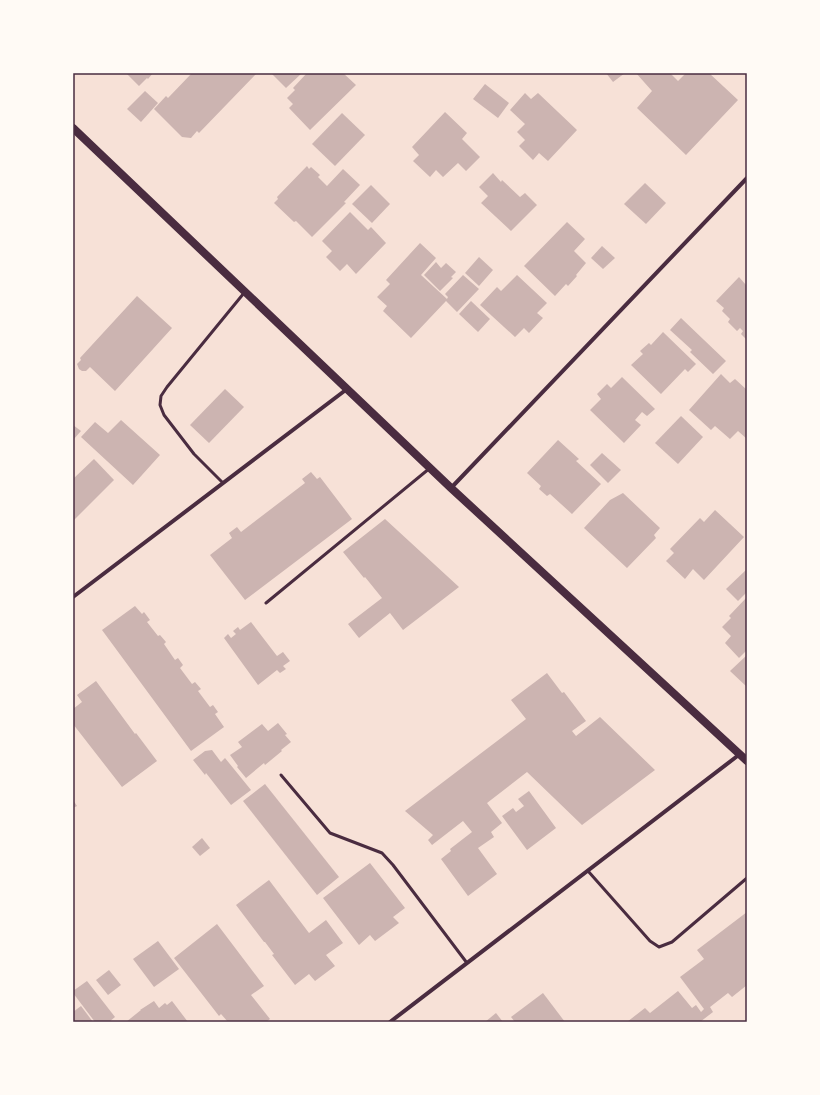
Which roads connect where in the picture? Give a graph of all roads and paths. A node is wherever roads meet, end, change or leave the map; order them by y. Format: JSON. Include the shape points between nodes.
{"nodes":[{"id":1,"x":73,"y":128,"type":"edge"},
{"id":2,"x":747,"y":178,"type":"edge"},
{"id":3,"x":245,"y":292,"type":"junction"},
{"id":4,"x":346,"y":389,"type":"junction"},
{"id":5,"x":430,"y":468,"type":"junction"},
{"id":6,"x":223,"y":483,"type":"junction"},
{"id":7,"x":451,"y":488,"type":"junction"},
{"id":8,"x":73,"y":597,"type":"edge"},
{"id":9,"x":266,"y":603,"type":"dead end"},
{"id":10,"x":740,"y":754,"type":"junction"},
{"id":11,"x":747,"y":761,"type":"edge"},
{"id":12,"x":281,"y":775,"type":"dead end"},
{"id":13,"x":588,"y":871,"type":"junction"},
{"id":14,"x":747,"y":878,"type":"edge"},
{"id":15,"x":467,"y":963,"type":"junction"},
{"id":16,"x":390,"y":1022,"type":"edge"}],
"edges":[{"from":1,"to":3,"type":"main road"},
{"from":2,"to":7,"type":"street"},
{"from":3,"to":4,"type":"main road"},
{"from":3,"to":6,"type":"lane","via":[[161,396],[160,405],[164,415],[194,454]]},
{"from":4,"to":5,"type":"main road"},
{"from":4,"to":6,"type":"street"},
{"from":5,"to":7,"type":"main road"},
{"from":5,"to":9,"type":"lane"},
{"from":6,"to":8,"type":"street"},
{"from":7,"to":10,"type":"main road"},
{"from":10,"to":11,"type":"main road"},
{"from":10,"to":13,"type":"street"},
{"from":12,"to":15,"type":"lane","via":[[330,833],[382,853]]},
{"from":13,"to":14,"type":"lane","via":[[659,948],[672,942]]},
{"from":13,"to":15,"type":"street"},
{"from":15,"to":16,"type":"street"}]}
